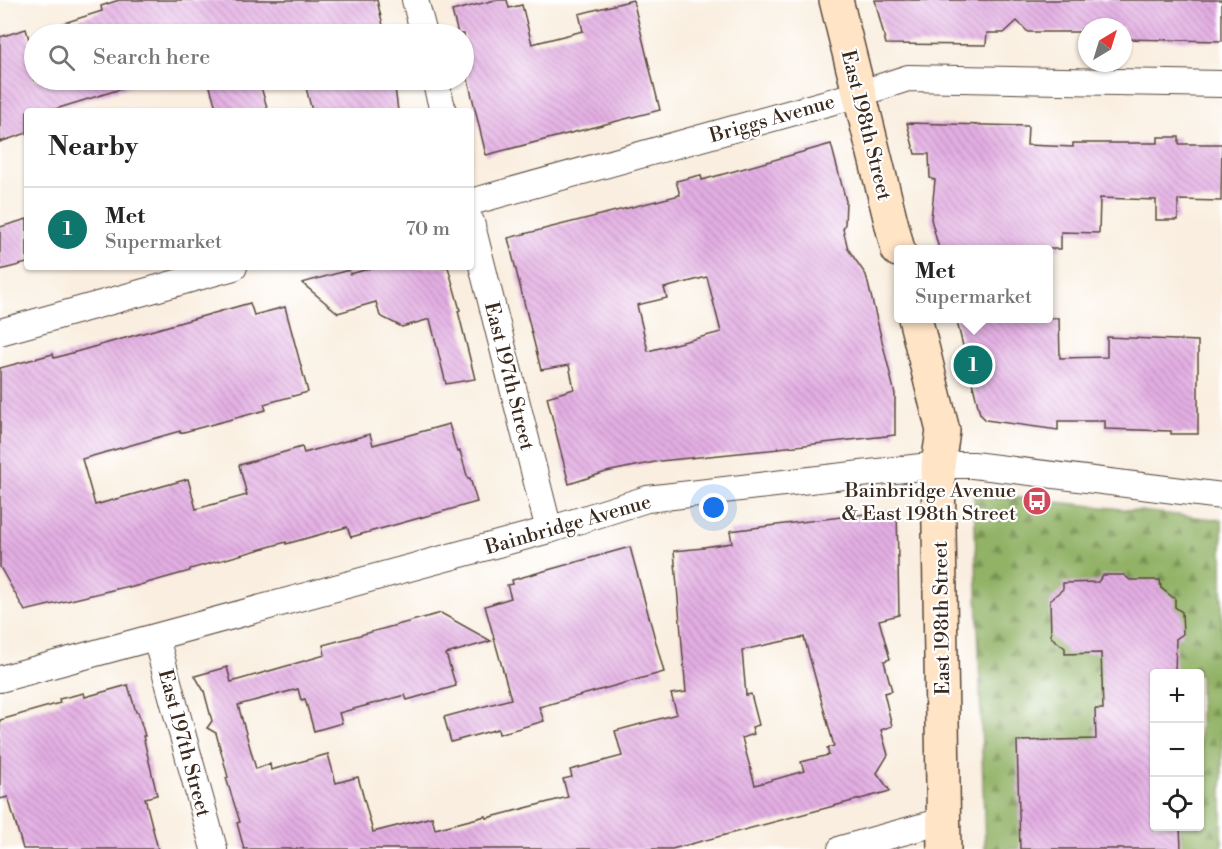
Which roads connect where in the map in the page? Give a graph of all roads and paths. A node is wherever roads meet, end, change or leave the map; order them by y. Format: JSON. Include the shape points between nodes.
{"nodes":[{"id":1,"x":416,"y":0,"type":"edge"},
{"id":2,"x":836,"y":0,"type":"edge"},
{"id":3,"x":422,"y":24,"type":"edge"},
{"id":4,"x":1222,"y":84,"type":"edge"},
{"id":5,"x":438,"y":90,"type":"edge"},
{"id":6,"x":859,"y":94,"type":"junction"},
{"id":7,"x":442,"y":108,"type":"edge"},
{"id":8,"x":474,"y":200,"type":"edge"},
{"id":9,"x":474,"y":234,"type":"edge"},
{"id":10,"x":897,"y":245,"type":"edge"},
{"id":11,"x":223,"y":270,"type":"edge"},
{"id":12,"x":916,"y":323,"type":"edge"},
{"id":13,"x":0,"y":332,"type":"edge"},
{"id":14,"x":939,"y":465,"type":"junction"},
{"id":15,"x":1222,"y":496,"type":"edge"},
{"id":16,"x":549,"y":530,"type":"junction"},
{"id":17,"x":156,"y":638,"type":"junction"},
{"id":18,"x":0,"y":679,"type":"edge"},
{"id":19,"x":944,"y":835,"type":"edge"},
{"id":20,"x":214,"y":849,"type":"edge"},
{"id":21,"x":841,"y":849,"type":"edge"}],
"edges":[{"from":1,"to":3,"type":"street"},
{"from":2,"to":6,"type":"street","name":"East 198th Street"},
{"from":4,"to":6,"type":"street","name":"Briggs Avenue","via":[[908,78]]},
{"from":5,"to":7,"type":"street"},
{"from":6,"to":8,"type":"street","name":"Briggs Avenue"},
{"from":6,"to":10,"type":"street","name":"East 198th Street"},
{"from":9,"to":16,"type":"street","name":"East 197th Street"},
{"from":11,"to":13,"type":"street"},
{"from":12,"to":14,"type":"street","name":"East 198th Street","via":[[943,430]]},
{"from":14,"to":15,"type":"street","name":"Bainbridge Avenue","via":[[973,465]]},
{"from":14,"to":16,"type":"street","name":"Bainbridge Avenue","via":[[647,499]]},
{"from":14,"to":19,"type":"street","name":"East 198th Street"},
{"from":16,"to":17,"type":"street","name":"Bainbridge Avenue"},
{"from":17,"to":18,"type":"street","name":"Bainbridge Avenue"},
{"from":17,"to":20,"type":"street","name":"East 197th Street"},
{"from":19,"to":21,"type":"street"}]}
